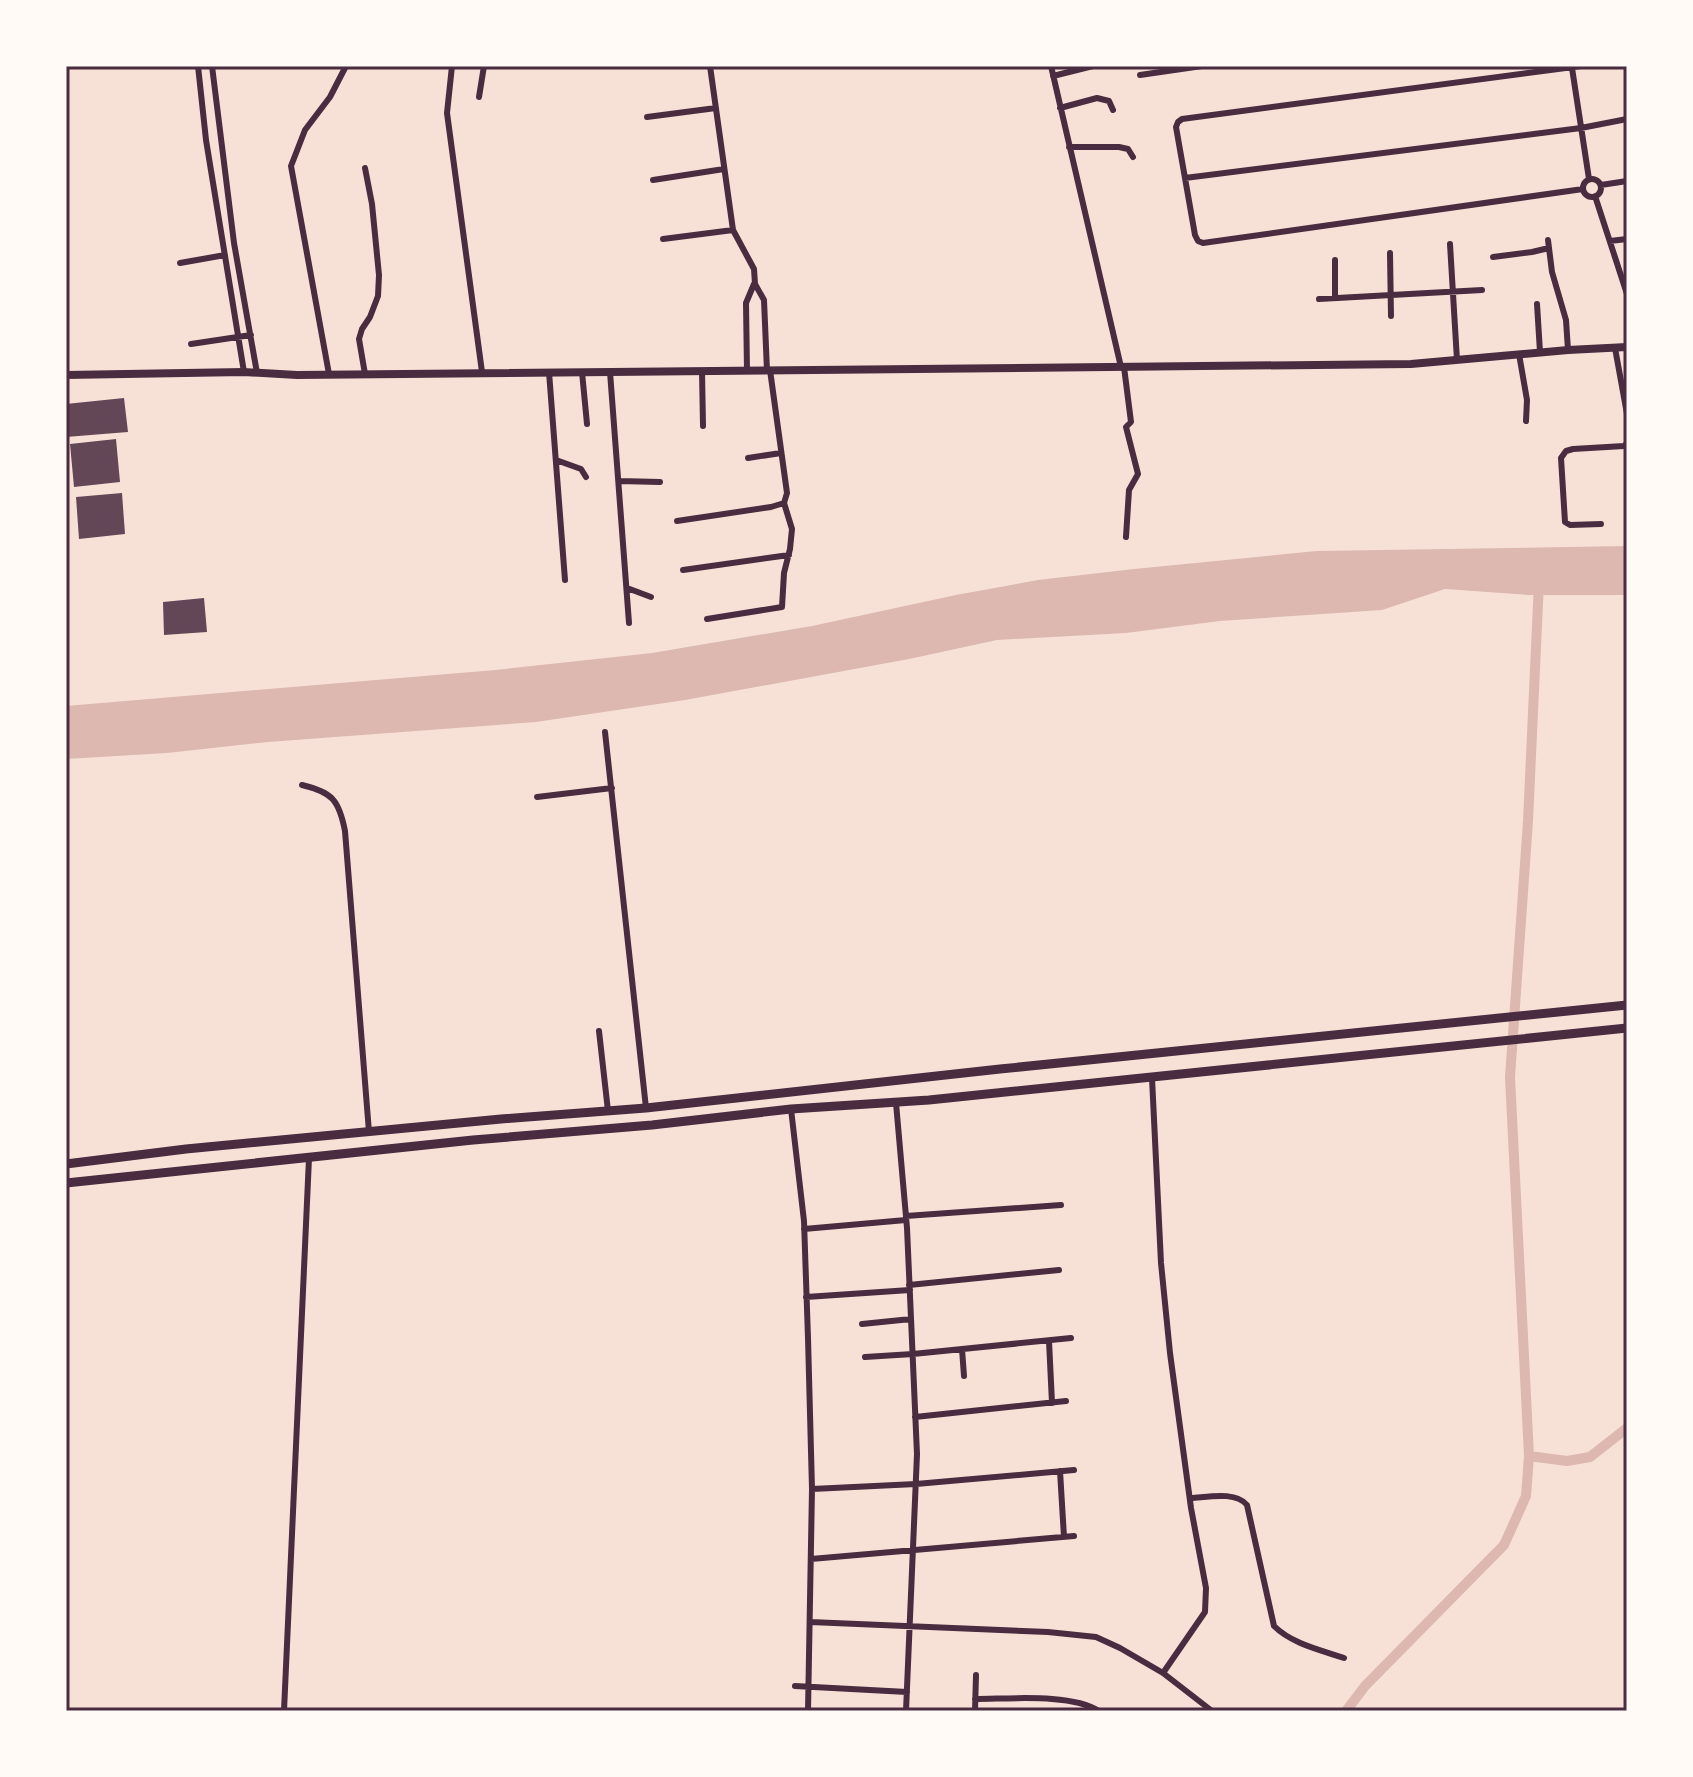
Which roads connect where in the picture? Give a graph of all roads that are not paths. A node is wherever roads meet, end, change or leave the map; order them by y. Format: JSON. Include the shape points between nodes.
{"nodes":[{"id":1,"x":198,"y":66,"type":"edge"},
{"id":2,"x":212,"y":66,"type":"edge"},
{"id":3,"x":346,"y":66,"type":"edge"},
{"id":4,"x":452,"y":66,"type":"edge"},
{"id":5,"x":484,"y":66,"type":"edge"},
{"id":6,"x":710,"y":66,"type":"edge"},
{"id":7,"x":1051,"y":66,"type":"edge"},
{"id":8,"x":1093,"y":66,"type":"edge"},
{"id":9,"x":1202,"y":66,"type":"edge"},
{"id":10,"x":1581,"y":66,"type":"edge"},
{"id":11,"x":1572,"y":68,"type":"edge"},
{"id":12,"x":1140,"y":75,"type":"dead end"},
{"id":13,"x":1053,"y":76,"type":"junction"},
{"id":14,"x":479,"y":97,"type":"dead end"},
{"id":15,"x":716,"y":108,"type":"junction"},
{"id":16,"x":1060,"y":108,"type":"junction"},
{"id":17,"x":1113,"y":110,"type":"dead end"},
{"id":18,"x":647,"y":117,"type":"dead end"},
{"id":19,"x":1627,"y":119,"type":"edge"},
{"id":20,"x":1581,"y":128,"type":"junction"},
{"id":21,"x":1069,"y":147,"type":"junction"},
{"id":22,"x":1133,"y":157,"type":"dead end"},
{"id":23,"x":365,"y":168,"type":"dead end"},
{"id":24,"x":724,"y":169,"type":"junction"},
{"id":25,"x":1185,"y":178,"type":"junction"},
{"id":26,"x":1589,"y":179,"type":"junction"},
{"id":27,"x":653,"y":180,"type":"dead end"},
{"id":28,"x":1627,"y":181,"type":"edge"},
{"id":29,"x":1601,"y":185,"type":"junction"},
{"id":30,"x":1583,"y":189,"type":"junction"},
{"id":31,"x":1595,"y":196,"type":"junction"},
{"id":32,"x":733,"y":230,"type":"junction"},
{"id":33,"x":663,"y":239,"type":"dead end"},
{"id":34,"x":1627,"y":239,"type":"edge"},
{"id":35,"x":1610,"y":241,"type":"junction"},
{"id":36,"x":1450,"y":244,"type":"dead end"},
{"id":37,"x":1390,"y":253,"type":"dead end"},
{"id":38,"x":225,"y":255,"type":"junction"},
{"id":39,"x":1493,"y":257,"type":"dead end"},
{"id":40,"x":1335,"y":260,"type":"dead end"},
{"id":41,"x":180,"y":263,"type":"dead end"},
{"id":42,"x":755,"y":284,"type":"junction"},
{"id":43,"x":1482,"y":290,"type":"dead end"},
{"id":44,"x":1453,"y":292,"type":"junction"},
{"id":45,"x":1627,"y":294,"type":"edge"},
{"id":46,"x":1392,"y":295,"type":"junction"},
{"id":47,"x":1335,"y":298,"type":"junction"},
{"id":48,"x":1319,"y":299,"type":"dead end"},
{"id":49,"x":1537,"y":304,"type":"dead end"},
{"id":50,"x":1391,"y":316,"type":"dead end"},
{"id":51,"x":251,"y":335,"type":"junction"},
{"id":52,"x":238,"y":337,"type":"junction"},
{"id":53,"x":1627,"y":338,"type":"edge"},
{"id":54,"x":191,"y":344,"type":"dead end"},
{"id":55,"x":1627,"y":347,"type":"edge"},
{"id":56,"x":1615,"y":348,"type":"junction"},
{"id":57,"x":1568,"y":350,"type":"junction"},
{"id":58,"x":1540,"y":352,"type":"junction"},
{"id":59,"x":1519,"y":354,"type":"junction"},
{"id":60,"x":1457,"y":360,"type":"junction"},
{"id":61,"x":1122,"y":367,"type":"junction"},
{"id":62,"x":768,"y":370,"type":"junction"},
{"id":63,"x":702,"y":371,"type":"junction"},
{"id":64,"x":747,"y":371,"type":"junction"},
{"id":65,"x":244,"y":372,"type":"junction"},
{"id":66,"x":482,"y":372,"type":"junction"},
{"id":67,"x":549,"y":372,"type":"junction"},
{"id":68,"x":582,"y":372,"type":"junction"},
{"id":69,"x":610,"y":372,"type":"junction"},
{"id":70,"x":257,"y":373,"type":"junction"},
{"id":71,"x":329,"y":374,"type":"junction"},
{"id":72,"x":365,"y":374,"type":"junction"},
{"id":73,"x":66,"y":375,"type":"edge"},
{"id":74,"x":1627,"y":414,"type":"edge"},
{"id":75,"x":1526,"y":421,"type":"dead end"},
{"id":76,"x":587,"y":424,"type":"dead end"},
{"id":77,"x":703,"y":426,"type":"dead end"},
{"id":78,"x":1627,"y":443,"type":"edge"},
{"id":79,"x":781,"y":453,"type":"junction"},
{"id":80,"x":748,"y":458,"type":"dead end"},
{"id":81,"x":556,"y":460,"type":"junction"},
{"id":82,"x":586,"y":477,"type":"dead end"},
{"id":83,"x":619,"y":481,"type":"junction"},
{"id":84,"x":660,"y":482,"type":"dead end"},
{"id":85,"x":784,"y":503,"type":"junction"},
{"id":86,"x":677,"y":521,"type":"dead end"},
{"id":87,"x":1601,"y":524,"type":"dead end"},
{"id":88,"x":1126,"y":537,"type":"dead end"},
{"id":89,"x":789,"y":555,"type":"junction"},
{"id":90,"x":683,"y":570,"type":"dead end"},
{"id":91,"x":565,"y":580,"type":"dead end"},
{"id":92,"x":627,"y":588,"type":"junction"},
{"id":93,"x":651,"y":597,"type":"dead end"},
{"id":94,"x":707,"y":619,"type":"dead end"},
{"id":95,"x":629,"y":623,"type":"dead end"},
{"id":96,"x":605,"y":732,"type":"dead end"},
{"id":97,"x":302,"y":785,"type":"dead end"},
{"id":98,"x":612,"y":788,"type":"junction"},
{"id":99,"x":537,"y":797,"type":"dead end"},
{"id":100,"x":1627,"y":1005,"type":"edge"},
{"id":101,"x":1627,"y":1028,"type":"edge"},
{"id":102,"x":599,"y":1031,"type":"dead end"},
{"id":103,"x":1152,"y":1078,"type":"junction"},
{"id":104,"x":896,"y":1103,"type":"junction"},
{"id":105,"x":646,"y":1108,"type":"junction"},
{"id":106,"x":791,"y":1109,"type":"junction"},
{"id":107,"x":608,"y":1111,"type":"junction"},
{"id":108,"x":369,"y":1132,"type":"junction"},
{"id":109,"x":309,"y":1158,"type":"junction"},
{"id":110,"x":103,"y":1159,"type":"junction"},
{"id":111,"x":66,"y":1164,"type":"edge"},
{"id":112,"x":106,"y":1179,"type":"junction"},
{"id":113,"x":66,"y":1183,"type":"edge"},
{"id":114,"x":1061,"y":1205,"type":"dead end"},
{"id":115,"x":906,"y":1218,"type":"junction"},
{"id":116,"x":804,"y":1229,"type":"junction"},
{"id":117,"x":1059,"y":1270,"type":"dead end"},
{"id":118,"x":910,"y":1288,"type":"junction"},
{"id":119,"x":806,"y":1297,"type":"junction"},
{"id":120,"x":911,"y":1319,"type":"junction"},
{"id":121,"x":862,"y":1324,"type":"dead end"},
{"id":122,"x":1071,"y":1338,"type":"dead end"},
{"id":123,"x":1049,"y":1341,"type":"junction"},
{"id":124,"x":962,"y":1349,"type":"junction"},
{"id":125,"x":913,"y":1354,"type":"junction"},
{"id":126,"x":865,"y":1357,"type":"dead end"},
{"id":127,"x":964,"y":1376,"type":"dead end"},
{"id":128,"x":1066,"y":1401,"type":"dead end"},
{"id":129,"x":1052,"y":1403,"type":"junction"},
{"id":130,"x":915,"y":1417,"type":"junction"},
{"id":131,"x":1074,"y":1470,"type":"dead end"},
{"id":132,"x":1060,"y":1471,"type":"junction"},
{"id":133,"x":916,"y":1484,"type":"junction"},
{"id":134,"x":812,"y":1489,"type":"junction"},
{"id":135,"x":1191,"y":1498,"type":"junction"},
{"id":136,"x":1074,"y":1536,"type":"dead end"},
{"id":137,"x":1064,"y":1537,"type":"junction"},
{"id":138,"x":913,"y":1549,"type":"junction"},
{"id":139,"x":811,"y":1559,"type":"junction"},
{"id":140,"x":810,"y":1622,"type":"junction"},
{"id":141,"x":910,"y":1627,"type":"junction"},
{"id":142,"x":1344,"y":1658,"type":"dead end"},
{"id":143,"x":1163,"y":1673,"type":"junction"},
{"id":144,"x":976,"y":1675,"type":"dead end"},
{"id":145,"x":795,"y":1686,"type":"dead end"},
{"id":146,"x":809,"y":1687,"type":"junction"},
{"id":147,"x":907,"y":1692,"type":"junction"},
{"id":148,"x":975,"y":1699,"type":"junction"},
{"id":149,"x":284,"y":1711,"type":"edge"},
{"id":150,"x":808,"y":1711,"type":"edge"},
{"id":151,"x":906,"y":1711,"type":"edge"},
{"id":152,"x":975,"y":1711,"type":"edge"},
{"id":153,"x":1099,"y":1711,"type":"edge"},
{"id":154,"x":1212,"y":1711,"type":"edge"}],
"edges":[{"from":1,"to":38,"type":"street"},
{"from":2,"to":51,"type":"street"},
{"from":3,"to":71,"type":"street","via":[[305,130],[291,166]]},
{"from":4,"to":66,"type":"street","via":[[447,113]]},
{"from":5,"to":14,"type":"street"},
{"from":6,"to":15,"type":"street"},
{"from":7,"to":13,"type":"street"},
{"from":8,"to":13,"type":"street"},
{"from":9,"to":12,"type":"street"},
{"from":10,"to":11,"type":"street"},
{"from":11,"to":20,"type":"street"},
{"from":11,"to":25,"type":"street","via":[[1182,119],[1176,127]]},
{"from":13,"to":16,"type":"street"},
{"from":15,"to":18,"type":"street"},
{"from":15,"to":24,"type":"street"},
{"from":16,"to":17,"type":"street","via":[[1097,98],[1109,101]]},
{"from":16,"to":21,"type":"street"},
{"from":19,"to":20,"type":"street"},
{"from":20,"to":25,"type":"street"},
{"from":20,"to":26,"type":"street"},
{"from":21,"to":22,"type":"street","via":[[1119,147]]},
{"from":21,"to":61,"type":"street"},
{"from":23,"to":72,"type":"street","via":[[379,275],[378,296],[359,339]]},
{"from":24,"to":27,"type":"street"},
{"from":24,"to":32,"type":"street"},
{"from":25,"to":30,"type":"street","via":[[1195,235],[1203,243]]},
{"from":26,"to":29,"type":"street"},
{"from":26,"to":30,"type":"street"},
{"from":28,"to":29,"type":"street"},
{"from":29,"to":31,"type":"street"},
{"from":30,"to":31,"type":"street"},
{"from":31,"to":35,"type":"street"},
{"from":32,"to":33,"type":"street"},
{"from":32,"to":42,"type":"street","via":[[754,269]]},
{"from":34,"to":35,"type":"street"},
{"from":35,"to":45,"type":"street"},
{"from":36,"to":44,"type":"street"},
{"from":37,"to":46,"type":"street"},
{"from":38,"to":41,"type":"street"},
{"from":38,"to":52,"type":"street"},
{"from":39,"to":57,"type":"street","via":[[1549,244]]},
{"from":40,"to":47,"type":"street"},
{"from":42,"to":62,"type":"street","via":[[764,300]]},
{"from":42,"to":64,"type":"street","via":[[746,303]]},
{"from":43,"to":44,"type":"street"},
{"from":44,"to":46,"type":"street"},
{"from":44,"to":60,"type":"street"},
{"from":46,"to":47,"type":"street"},
{"from":46,"to":50,"type":"street"},
{"from":47,"to":48,"type":"street"},
{"from":49,"to":58,"type":"street"},
{"from":51,"to":52,"type":"street"},
{"from":51,"to":70,"type":"street"},
{"from":52,"to":54,"type":"street"},
{"from":52,"to":65,"type":"street"},
{"from":53,"to":55,"type":"street"},
{"from":55,"to":56,"type":"main road"},
{"from":56,"to":57,"type":"main road"},
{"from":56,"to":74,"type":"street"},
{"from":57,"to":58,"type":"main road"},
{"from":58,"to":59,"type":"main road"},
{"from":59,"to":60,"type":"main road"},
{"from":59,"to":75,"type":"street"},
{"from":60,"to":61,"type":"main road"},
{"from":61,"to":62,"type":"main road"},
{"from":61,"to":88,"type":"street","via":[[1131,422],[1126,427],[1138,474],[1129,490]]},
{"from":62,"to":64,"type":"main road"},
{"from":62,"to":79,"type":"street"},
{"from":63,"to":64,"type":"main road"},
{"from":63,"to":69,"type":"main road"},
{"from":63,"to":77,"type":"street"},
{"from":65,"to":70,"type":"main road"},
{"from":65,"to":73,"type":"main road"},
{"from":66,"to":67,"type":"main road"},
{"from":66,"to":72,"type":"main road"},
{"from":67,"to":68,"type":"main road"},
{"from":67,"to":81,"type":"street"},
{"from":68,"to":69,"type":"main road"},
{"from":68,"to":76,"type":"street"},
{"from":69,"to":83,"type":"street"},
{"from":70,"to":71,"type":"main road"},
{"from":71,"to":72,"type":"main road"},
{"from":78,"to":87,"type":"street","via":[[1573,449],[1561,458],[1565,522]]},
{"from":79,"to":80,"type":"street"},
{"from":79,"to":85,"type":"street"},
{"from":81,"to":82,"type":"street","via":[[581,469]]},
{"from":81,"to":91,"type":"street"},
{"from":83,"to":84,"type":"street"},
{"from":83,"to":92,"type":"street"},
{"from":85,"to":86,"type":"street"},
{"from":85,"to":89,"type":"street","via":[[792,529]]},
{"from":89,"to":90,"type":"street"},
{"from":89,"to":94,"type":"street","via":[[782,607]]},
{"from":92,"to":93,"type":"street"},
{"from":92,"to":95,"type":"street"},
{"from":96,"to":98,"type":"street"},
{"from":97,"to":108,"type":"street","via":[[327,793],[340,810],[345,831]]},
{"from":98,"to":99,"type":"street"},
{"from":98,"to":105,"type":"street"},
{"from":100,"to":105,"type":"main road"},
{"from":101,"to":103,"type":"main road"},
{"from":102,"to":107,"type":"street"},
{"from":103,"to":104,"type":"main road"},
{"from":103,"to":135,"type":"street","via":[[1161,1263]]},
{"from":104,"to":106,"type":"main road"},
{"from":104,"to":115,"type":"street"},
{"from":105,"to":107,"type":"main road"},
{"from":106,"to":109,"type":"main road"},
{"from":106,"to":116,"type":"street"},
{"from":107,"to":108,"type":"main road"},
{"from":108,"to":110,"type":"main road"},
{"from":109,"to":112,"type":"main road"},
{"from":109,"to":149,"type":"street"},
{"from":110,"to":111,"type":"main road"},
{"from":110,"to":112,"type":"main road"},
{"from":112,"to":113,"type":"main road"},
{"from":114,"to":115,"type":"street"},
{"from":115,"to":116,"type":"street"},
{"from":115,"to":118,"type":"street"},
{"from":116,"to":119,"type":"street"},
{"from":117,"to":118,"type":"street"},
{"from":118,"to":119,"type":"street"},
{"from":118,"to":120,"type":"street"},
{"from":119,"to":134,"type":"street"},
{"from":120,"to":121,"type":"street"},
{"from":120,"to":125,"type":"street"},
{"from":122,"to":123,"type":"street"},
{"from":123,"to":124,"type":"street"},
{"from":123,"to":129,"type":"street"},
{"from":124,"to":125,"type":"street"},
{"from":124,"to":127,"type":"street"},
{"from":125,"to":126,"type":"street"},
{"from":125,"to":130,"type":"street"},
{"from":128,"to":129,"type":"street"},
{"from":129,"to":130,"type":"street"},
{"from":130,"to":133,"type":"street"},
{"from":131,"to":132,"type":"street"},
{"from":132,"to":133,"type":"street"},
{"from":132,"to":137,"type":"street"},
{"from":133,"to":134,"type":"street"},
{"from":133,"to":138,"type":"street"},
{"from":134,"to":139,"type":"street"},
{"from":135,"to":142,"type":"street","via":[[1244,1500],[1274,1626],[1307,1646]]},
{"from":135,"to":143,"type":"street","via":[[1205,1612]]},
{"from":136,"to":137,"type":"street"},
{"from":137,"to":138,"type":"street"},
{"from":138,"to":139,"type":"street"},
{"from":138,"to":141,"type":"street"},
{"from":139,"to":140,"type":"street"},
{"from":140,"to":141,"type":"street"},
{"from":140,"to":146,"type":"street"},
{"from":141,"to":143,"type":"street","via":[[1096,1637]]},
{"from":141,"to":147,"type":"street"},
{"from":143,"to":154,"type":"street"},
{"from":144,"to":148,"type":"street"},
{"from":145,"to":146,"type":"street"},
{"from":146,"to":147,"type":"street"},
{"from":146,"to":150,"type":"street"},
{"from":147,"to":151,"type":"street"},
{"from":148,"to":152,"type":"street"},
{"from":148,"to":153,"type":"street","via":[[1054,1700]]}]}
